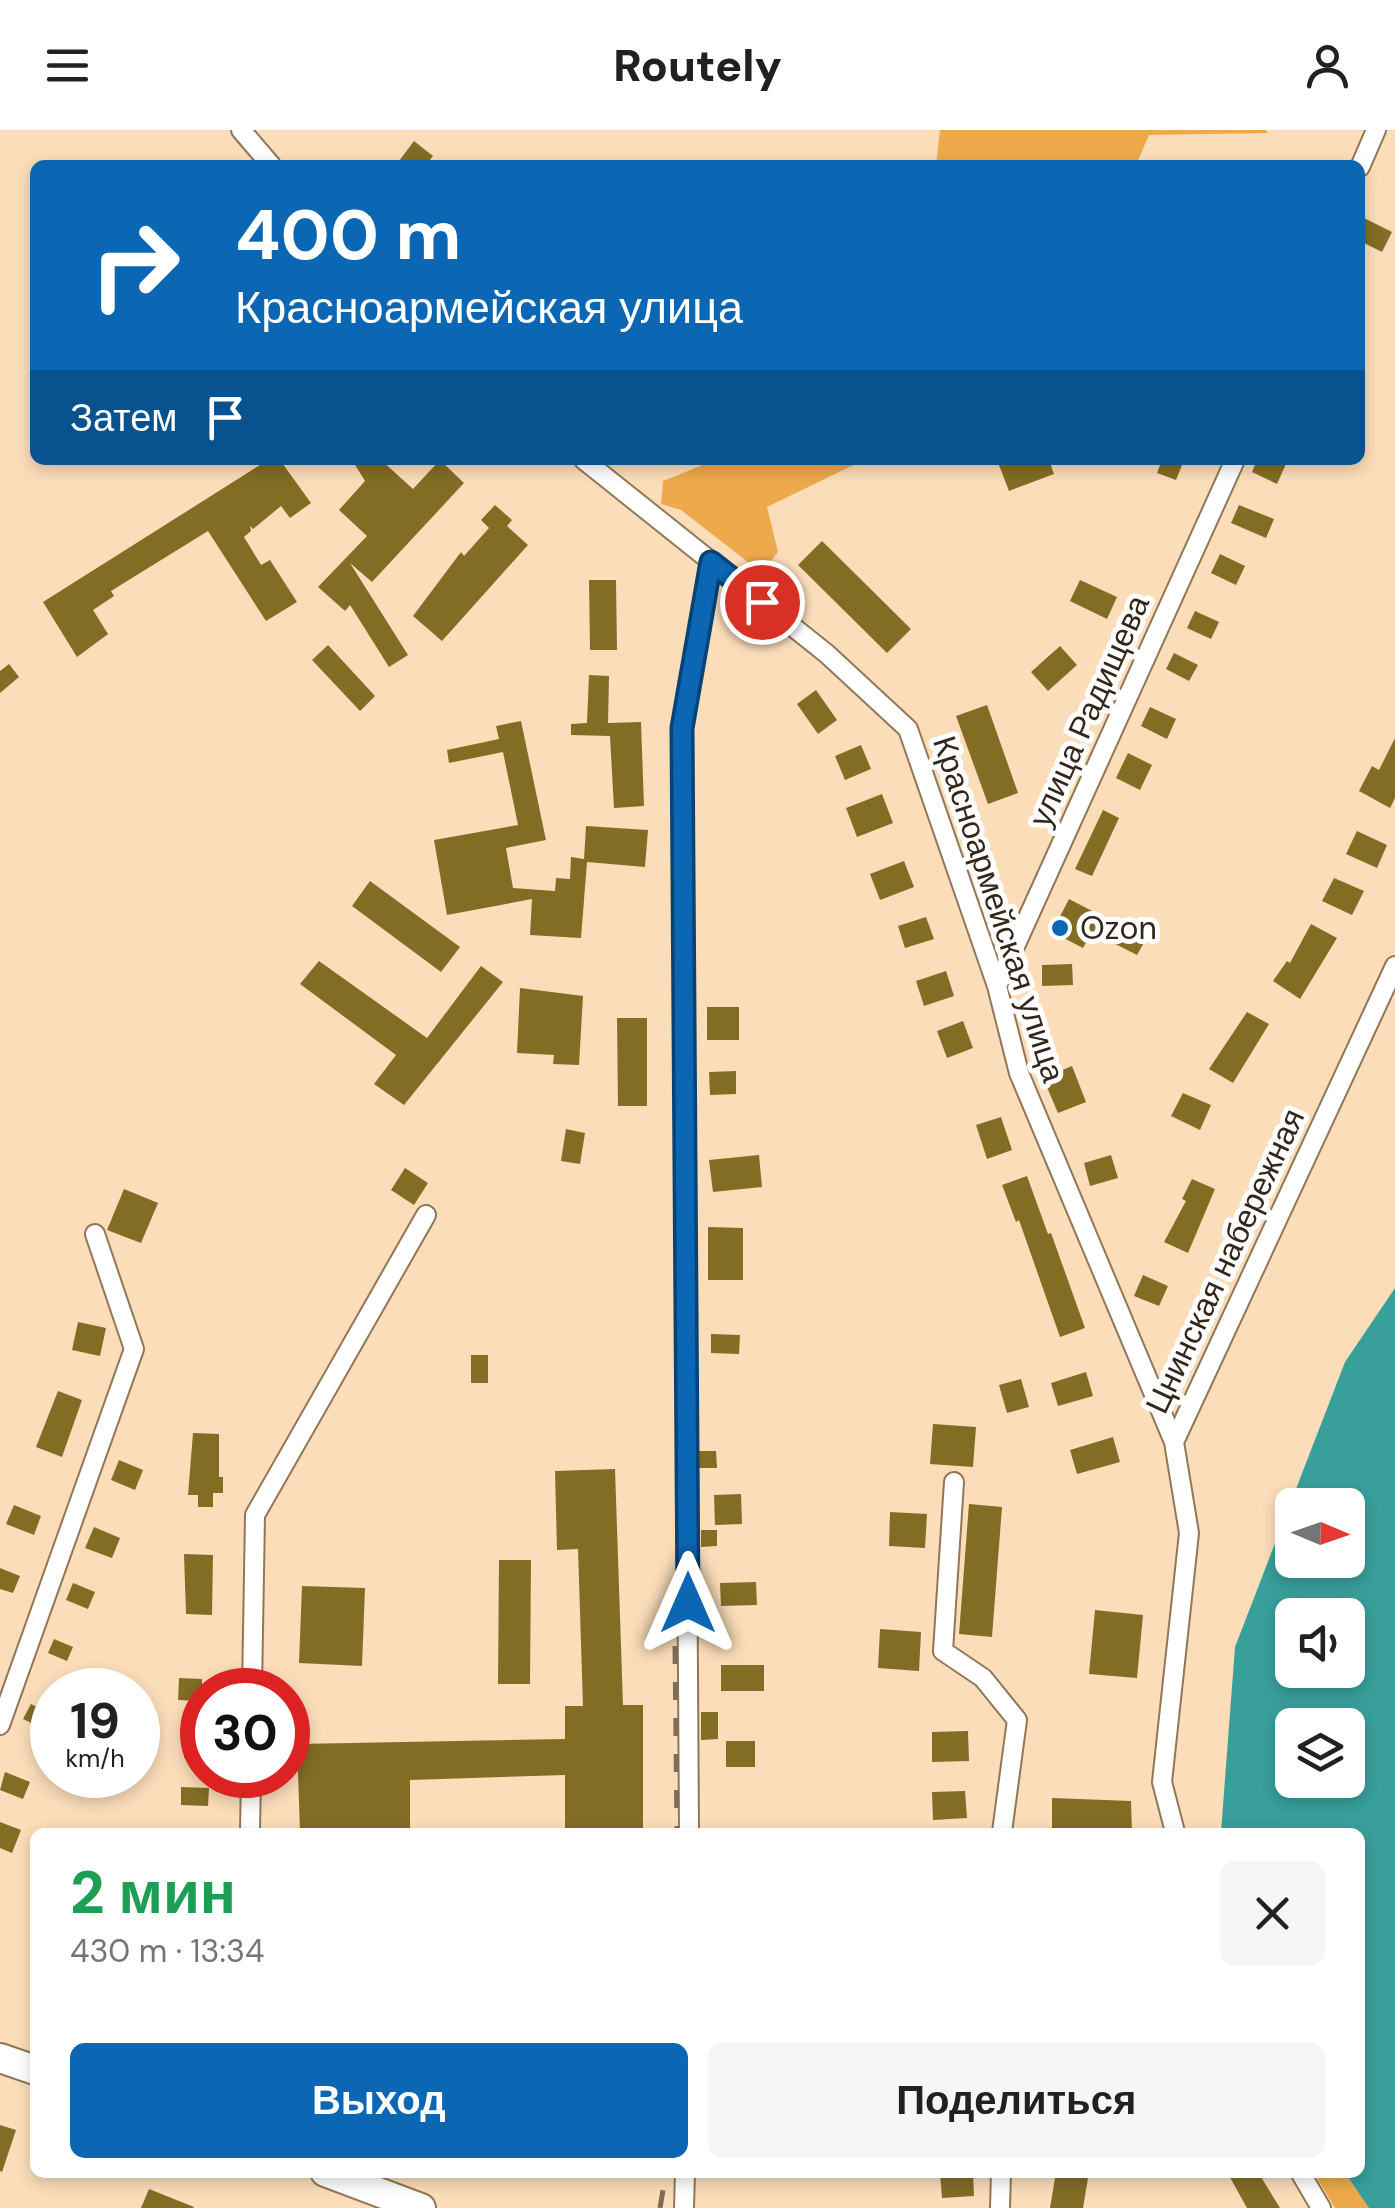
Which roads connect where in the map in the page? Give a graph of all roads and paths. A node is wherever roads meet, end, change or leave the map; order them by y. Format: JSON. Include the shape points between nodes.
{"nodes":[{"id":1,"x":241,"y":130,"type":"edge"},
{"id":2,"x":1376,"y":130,"type":"edge"},
{"id":3,"x":267,"y":160,"type":"edge"},
{"id":4,"x":1363,"y":160,"type":"edge"},
{"id":5,"x":590,"y":465,"type":"edge"},
{"id":6,"x":1233,"y":465,"type":"edge"},
{"id":7,"x":711,"y":562,"type":"junction"},
{"id":8,"x":1395,"y":966,"type":"edge"},
{"id":9,"x":998,"y":986,"type":"junction"},
{"id":10,"x":426,"y":1215,"type":"dead end"},
{"id":11,"x":95,"y":1234,"type":"dead end"},
{"id":12,"x":1174,"y":1442,"type":"junction"},
{"id":13,"x":954,"y":1482,"type":"dead end"},
{"id":14,"x":252,"y":1668,"type":"edge"},
{"id":15,"x":0,"y":1724,"type":"edge"},
{"id":16,"x":251,"y":1798,"type":"edge"},
{"id":17,"x":250,"y":1828,"type":"edge"},
{"id":18,"x":689,"y":1828,"type":"edge"},
{"id":19,"x":1002,"y":1828,"type":"edge"},
{"id":20,"x":1173,"y":1828,"type":"edge"},
{"id":21,"x":0,"y":2058,"type":"edge"},
{"id":22,"x":30,"y":2068,"type":"edge"},
{"id":23,"x":341,"y":2178,"type":"edge"},
{"id":24,"x":685,"y":2178,"type":"edge"},
{"id":25,"x":1000,"y":2178,"type":"edge"},
{"id":26,"x":1303,"y":2178,"type":"edge"},
{"id":27,"x":421,"y":2208,"type":"edge"},
{"id":28,"x":684,"y":2208,"type":"edge"},
{"id":29,"x":1000,"y":2208,"type":"edge"},
{"id":30,"x":1320,"y":2208,"type":"edge"}],
"edges":[{"from":1,"to":3,"type":"street"},
{"from":2,"to":4,"type":"street"},
{"from":5,"to":7,"type":"street","name":"Красноармейская улица"},
{"from":6,"to":9,"type":"street","name":"улица Радищева"},
{"from":7,"to":9,"type":"street","name":"Красноармейская улица","via":[[908,729]]},
{"from":7,"to":18,"type":"street","via":[[682,728]]},
{"from":8,"to":12,"type":"street","name":"Цнинская набережная"},
{"from":9,"to":12,"type":"street","name":"Красноармейская улица","via":[[1019,1073]]},
{"from":10,"to":14,"type":"street","via":[[254,1515]]},
{"from":11,"to":15,"type":"street","via":[[134,1350]]},
{"from":12,"to":20,"type":"street","name":"Цнинская набережная","via":[[1189,1533],[1162,1782]]},
{"from":13,"to":19,"type":"street","via":[[942,1651],[983,1678],[1016,1720]]},
{"from":16,"to":17,"type":"street"},
{"from":21,"to":22,"type":"main road"},
{"from":23,"to":27,"type":"main road"},
{"from":24,"to":28,"type":"street"},
{"from":25,"to":29,"type":"street"},
{"from":26,"to":30,"type":"street"}]}
